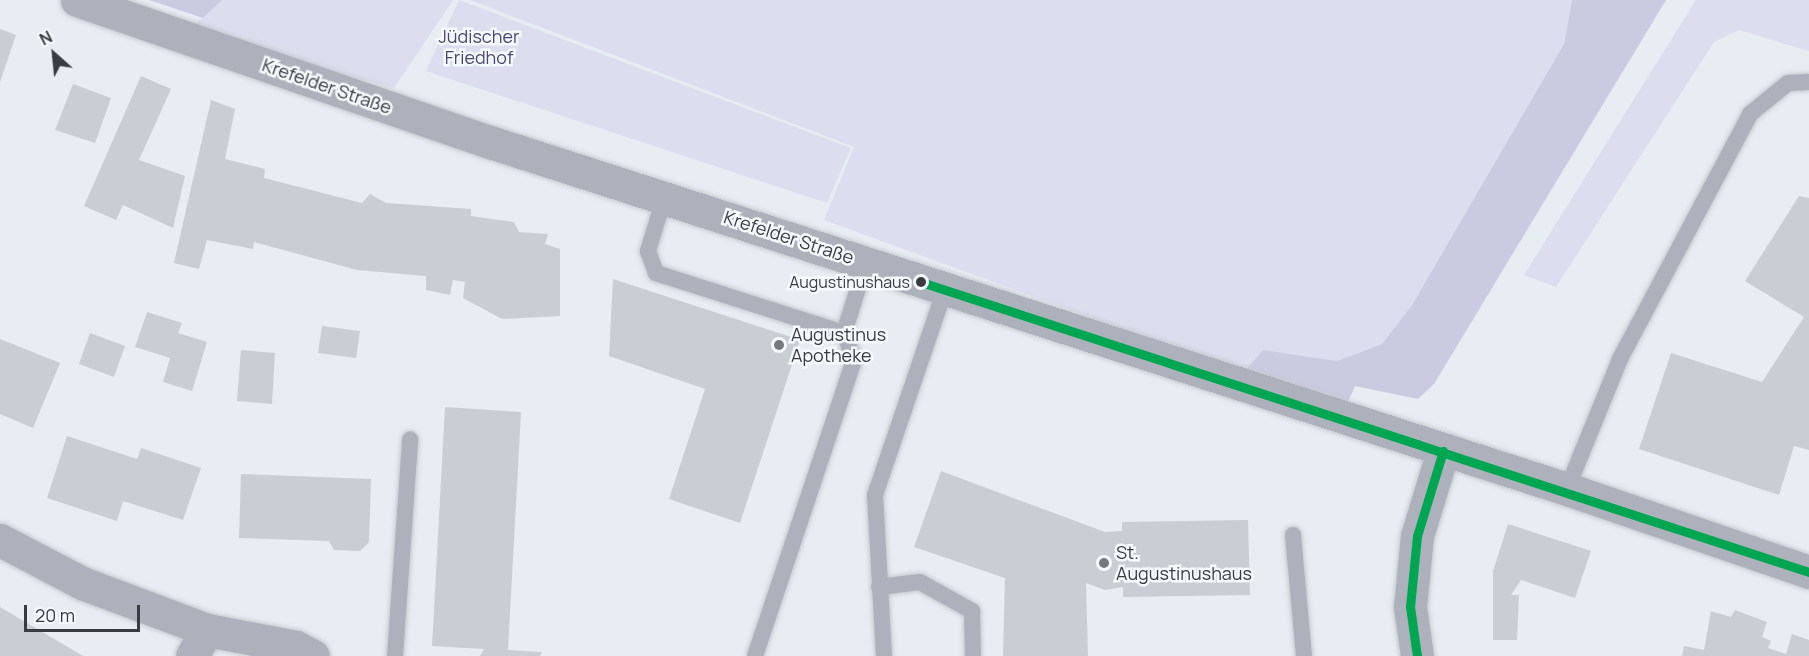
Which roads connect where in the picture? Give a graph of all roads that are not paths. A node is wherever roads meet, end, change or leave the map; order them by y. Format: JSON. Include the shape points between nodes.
{"nodes":[{"id":1,"x":77,"y":0,"type":"edge"},
{"id":2,"x":1809,"y":82,"type":"edge"},
{"id":3,"x":664,"y":195,"type":"junction"},
{"id":4,"x":866,"y":263,"type":"junction"},
{"id":5,"x":945,"y":289,"type":"junction"},
{"id":6,"x":844,"y":333,"type":"junction"},
{"id":7,"x":410,"y":440,"type":"dead end"},
{"id":8,"x":1443,"y":451,"type":"junction"},
{"id":9,"x":1567,"y":489,"type":"junction"},
{"id":10,"x":1293,"y":535,"type":"dead end"},
{"id":11,"x":0,"y":540,"type":"edge"},
{"id":12,"x":1809,"y":572,"type":"edge"},
{"id":13,"x":879,"y":587,"type":"junction"},
{"id":14,"x":200,"y":643,"type":"edge"},
{"id":15,"x":313,"y":656,"type":"edge"},
{"id":16,"x":395,"y":656,"type":"edge"},
{"id":17,"x":754,"y":656,"type":"edge"},
{"id":18,"x":884,"y":656,"type":"edge"},
{"id":19,"x":973,"y":656,"type":"edge"},
{"id":20,"x":1304,"y":656,"type":"edge"},
{"id":21,"x":1417,"y":656,"type":"edge"}],
"edges":[{"from":1,"to":3,"type":"street","name":"Krefelder Straße","via":[[490,142]]},
{"from":2,"to":9,"type":"lane","via":[[1788,83],[1750,114],[1620,359]]},
{"from":3,"to":4,"type":"street","name":"Krefelder Straße"},
{"from":3,"to":6,"type":"lane","via":[[648,251],[656,273]]},
{"from":4,"to":5,"type":"street","name":"Krefelder Straße"},
{"from":4,"to":6,"type":"lane"},
{"from":5,"to":8,"type":"street","name":"Krefelder Straße"},
{"from":5,"to":13,"type":"lane","via":[[875,495]]},
{"from":6,"to":17,"type":"lane","via":[[854,360]]},
{"from":7,"to":16,"type":"lane"},
{"from":8,"to":9,"type":"street","name":"Krefelder Straße"},
{"from":8,"to":21,"type":"street","via":[[1418,536],[1410,607]]},
{"from":9,"to":12,"type":"street","name":"Krefelder Straße"},
{"from":10,"to":20,"type":"lane"},
{"from":11,"to":14,"type":"street"},
{"from":13,"to":18,"type":"lane"},
{"from":13,"to":19,"type":"lane","via":[[920,582],[972,611]]},
{"from":14,"to":15,"type":"street"}]}
